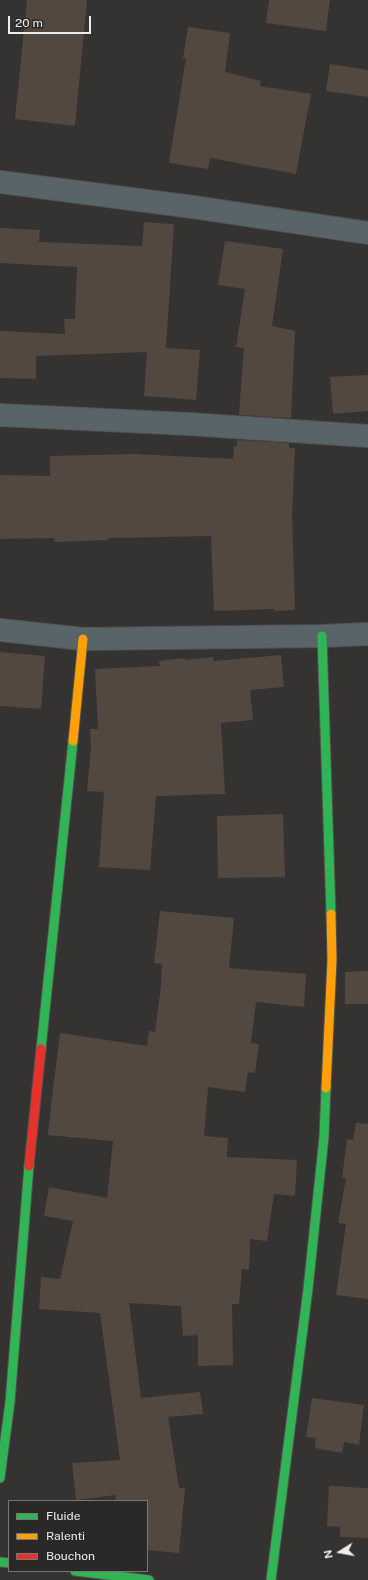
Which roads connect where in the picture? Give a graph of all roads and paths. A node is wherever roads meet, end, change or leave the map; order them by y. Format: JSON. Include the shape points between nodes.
{"nodes":[{"id":1,"x":0,"y":182,"type":"edge"},
{"id":2,"x":368,"y":233,"type":"edge"},
{"id":3,"x":0,"y":415,"type":"edge"},
{"id":4,"x":368,"y":436,"type":"edge"},
{"id":5,"x":0,"y":630,"type":"edge"},
{"id":6,"x":368,"y":634,"type":"edge"},
{"id":7,"x":322,"y":636,"type":"junction"},
{"id":8,"x":83,"y":639,"type":"junction"},
{"id":9,"x":0,"y":1478,"type":"edge"},
{"id":10,"x":83,"y":1572,"type":"edge"},
{"id":11,"x":149,"y":1580,"type":"edge"},
{"id":12,"x":271,"y":1580,"type":"edge"}],
"edges":[{"from":1,"to":2,"type":"street"},
{"from":3,"to":4,"type":"street"},
{"from":5,"to":8,"type":"street"},
{"from":6,"to":7,"type":"street"},
{"from":7,"to":8,"type":"street"},
{"from":7,"to":12,"type":"street","via":[[332,960],[324,1137],[308,1289]]},
{"from":8,"to":9,"type":"street","via":[[31,1148],[10,1402]]},
{"from":10,"to":11,"type":"street"}]}
